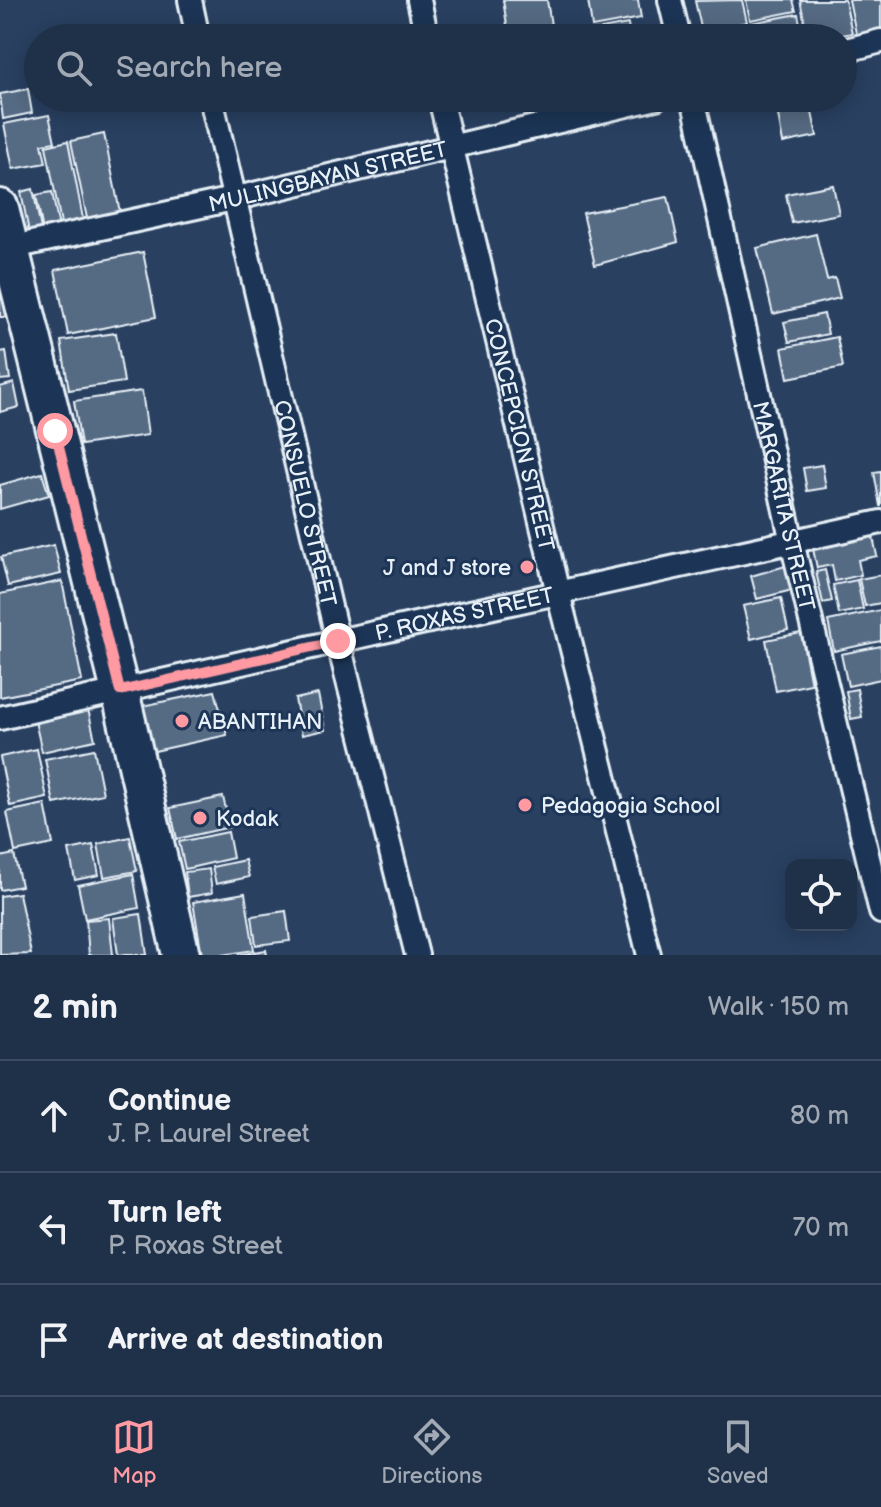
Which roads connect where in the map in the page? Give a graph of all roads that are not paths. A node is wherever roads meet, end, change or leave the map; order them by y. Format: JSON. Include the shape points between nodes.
{"nodes":[{"id":1,"x":190,"y":0,"type":"edge"},
{"id":2,"x":419,"y":0,"type":"edge"},
{"id":3,"x":670,"y":0,"type":"edge"},
{"id":4,"x":195,"y":24,"type":"edge"},
{"id":5,"x":424,"y":24,"type":"edge"},
{"id":6,"x":676,"y":24,"type":"edge"},
{"id":7,"x":881,"y":41,"type":"edge"},
{"id":8,"x":857,"y":47,"type":"edge"},
{"id":9,"x":214,"y":112,"type":"edge"},
{"id":10,"x":443,"y":112,"type":"edge"},
{"id":11,"x":599,"y":112,"type":"edge"},
{"id":12,"x":696,"y":112,"type":"edge"},
{"id":13,"x":451,"y":148,"type":"junction"},
{"id":14,"x":233,"y":199,"type":"junction"},
{"id":15,"x":0,"y":208,"type":"edge"},
{"id":16,"x":5,"y":249,"type":"edge"},
{"id":17,"x":881,"y":522,"type":"edge"},
{"id":18,"x":792,"y":542,"type":"junction"},
{"id":19,"x":558,"y":593,"type":"junction"},
{"id":20,"x":338,"y":641,"type":"junction"},
{"id":21,"x":120,"y":691,"type":"junction"},
{"id":22,"x":0,"y":718,"type":"edge"},
{"id":23,"x":881,"y":912,"type":"edge"},
{"id":24,"x":181,"y":955,"type":"edge"},
{"id":25,"x":417,"y":955,"type":"edge"},
{"id":26,"x":649,"y":955,"type":"edge"}],
"edges":[{"from":1,"to":4,"type":"street"},
{"from":2,"to":5,"type":"street"},
{"from":3,"to":6,"type":"street"},
{"from":7,"to":8,"type":"street"},
{"from":9,"to":14,"type":"street","name":"CONSUELO STREET"},
{"from":10,"to":13,"type":"street","name":"CONCEPCION STREET"},
{"from":11,"to":13,"type":"street","name":"MULINGBAYAN STREET"},
{"from":12,"to":18,"type":"street","name":"MARGARITA STREET"},
{"from":13,"to":14,"type":"street","name":"MULINGBAYAN STREET"},
{"from":13,"to":19,"type":"street","name":"CONCEPCION STREET"},
{"from":14,"to":16,"type":"street","name":"MULINGBAYAN STREET"},
{"from":14,"to":20,"type":"street","name":"CONSUELO STREET"},
{"from":15,"to":16,"type":"main road"},
{"from":16,"to":21,"type":"main road"},
{"from":17,"to":18,"type":"street","name":"P. ROXAS STREET"},
{"from":18,"to":19,"type":"street","name":"P. ROXAS STREET"},
{"from":18,"to":23,"type":"street","name":"MARGARITA STREET"},
{"from":19,"to":20,"type":"street","name":"P. ROXAS STREET"},
{"from":19,"to":26,"type":"street","name":"CONCEPCION STREET"},
{"from":20,"to":21,"type":"street","name":"P. ROXAS STREET"},
{"from":20,"to":25,"type":"street","name":"CONSUELO STREET"},
{"from":21,"to":22,"type":"street","name":"P. ROXAS STREET"},
{"from":21,"to":24,"type":"main road"}]}
